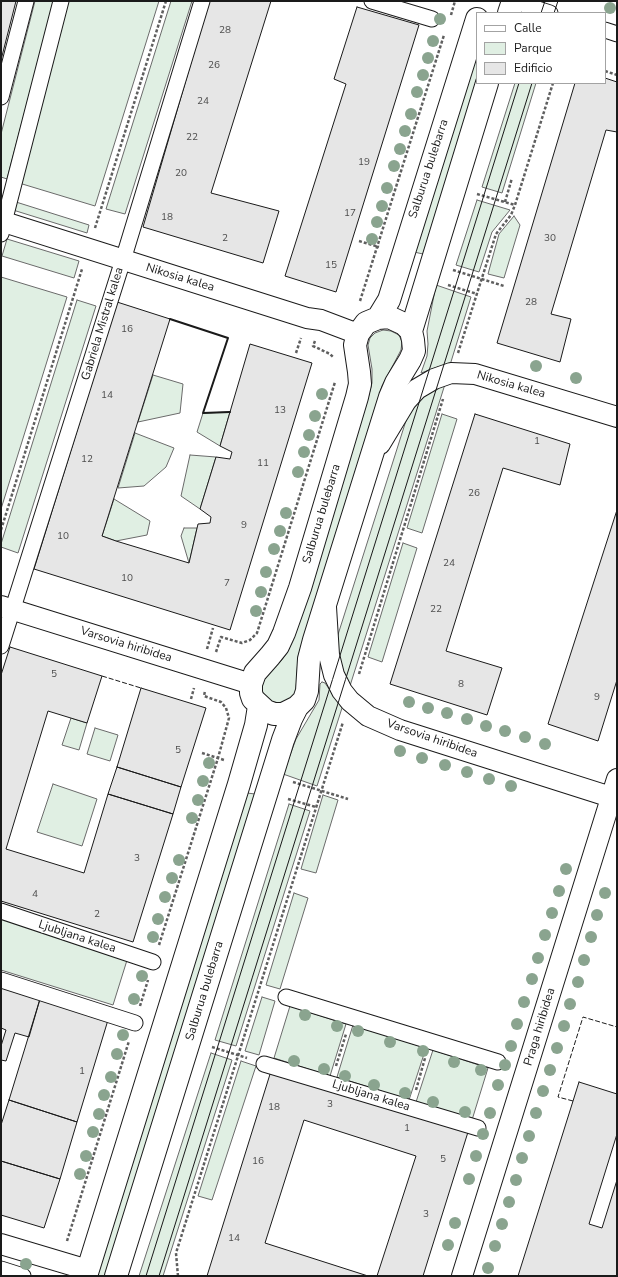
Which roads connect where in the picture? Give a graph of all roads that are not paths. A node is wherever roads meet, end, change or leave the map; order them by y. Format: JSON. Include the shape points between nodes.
{"nodes":[{"id":1,"x":26,"y":1,"type":"edge"},
{"id":2,"x":61,"y":1,"type":"edge"},
{"id":3,"x":202,"y":1,"type":"edge"},
{"id":4,"x":372,"y":1,"type":"edge"},
{"id":5,"x":483,"y":1,"type":"edge"},
{"id":6,"x":513,"y":1,"type":"edge"},
{"id":7,"x":479,"y":12,"type":"edge"},
{"id":8,"x":509,"y":12,"type":"edge"},
{"id":9,"x":547,"y":12,"type":"edge"},
{"id":10,"x":432,"y":19,"type":"dead end"},
{"id":11,"x":476,"y":22,"type":"edge"},
{"id":12,"x":606,"y":30,"type":"edge"},
{"id":13,"x":617,"y":34,"type":"edge"},
{"id":14,"x":487,"y":84,"type":"edge"},
{"id":15,"x":1,"y":97,"type":"edge"},
{"id":16,"x":2,"y":226,"type":"edge"},
{"id":17,"x":123,"y":260,"type":"junction"},
{"id":18,"x":378,"y":318,"type":"junction"},
{"id":19,"x":411,"y":331,"type":"junction"},
{"id":20,"x":358,"y":334,"type":"junction"},
{"id":21,"x":617,"y":417,"type":"edge"},
{"id":22,"x":371,"y":458,"type":"junction"},
{"id":23,"x":326,"y":603,"type":"junction"},
{"id":24,"x":7,"y":608,"type":"edge"},
{"id":25,"x":1,"y":646,"type":"edge"},
{"id":26,"x":251,"y":684,"type":"junction"},
{"id":27,"x":259,"y":706,"type":"junction"},
{"id":28,"x":298,"y":707,"type":"junction"},
{"id":29,"x":615,"y":792,"type":"edge"},
{"id":30,"x":1,"y":911,"type":"edge"},
{"id":31,"x":153,"y":962,"type":"road end"},
{"id":32,"x":1,"y":980,"type":"edge"},
{"id":33,"x":286,"y":997,"type":"dead end"},
{"id":34,"x":135,"y":1023,"type":"road end"},
{"id":35,"x":498,"y":1062,"type":"dead end"},
{"id":36,"x":264,"y":1064,"type":"road end"},
{"id":37,"x":478,"y":1128,"type":"dead end"},
{"id":38,"x":1,"y":1244,"type":"edge"},
{"id":39,"x":1,"y":1269,"type":"edge"},
{"id":40,"x":87,"y":1273,"type":"edge"},
{"id":41,"x":23,"y":1276,"type":"edge"},
{"id":42,"x":116,"y":1276,"type":"edge"},
{"id":43,"x":462,"y":1276,"type":"edge"}],
"edges":[{"from":1,"to":15,"type":"street"},
{"from":2,"to":16,"type":"street"},
{"from":3,"to":17,"type":"street","name":"Gabriela Mistral kalea"},
{"from":4,"to":10,"type":"street"},
{"from":5,"to":7,"type":"main road"},
{"from":6,"to":8,"type":"main road"},
{"from":6,"to":9,"type":"street"},
{"from":11,"to":18,"type":"main road","name":"Salburua bulebarra","via":[[389,300]]},
{"from":12,"to":13,"type":"street"},
{"from":14,"to":19,"type":"main road","name":"Salburua bulebarra"},
{"from":16,"to":17,"type":"street","name":"Nikosia kalea"},
{"from":17,"to":20,"type":"street","name":"Nikosia kalea","via":[[307,318],[321,320]]},
{"from":17,"to":24,"type":"street","name":"Gabriela Mistral kalea"},
{"from":18,"to":19,"type":"main road","via":[[389,317],[397,320]]},
{"from":18,"to":20,"type":"main road","name":"Salburua bulebarra","via":[[366,323]]},
{"from":19,"to":22,"type":"main road","name":"Salburua bulebarra","via":[[414,351],[396,383]]},
{"from":20,"to":26,"type":"main road","name":"Salburua bulebarra","via":[[355,345],[360,384],[358,397],[302,581],[278,646],[255,673]]},
{"from":21,"to":22,"type":"street","name":"Nikosia kalea","via":[[475,374],[451,373],[417,389],[406,401]]},
{"from":22,"to":23,"type":"main road","name":"Salburua bulebarra"},
{"from":23,"to":28,"type":"main road","name":"Salburua bulebarra","via":[[309,659],[307,691]]},
{"from":23,"to":29,"type":"street","name":"Varsovia hiribidea","via":[[329,655],[334,676],[350,702],[368,716],[400,730]]},
{"from":24,"to":25,"type":"street","name":"Gabriela Mistral kalea"},
{"from":24,"to":26,"type":"street","name":"Varsovia hiribidea"},
{"from":26,"to":27,"type":"main road","via":[[253,699]]},
{"from":27,"to":28,"type":"main road","via":[[274,714],[283,714]]},
{"from":27,"to":40,"type":"main road","via":[[241,778]]},
{"from":28,"to":42,"type":"main road","name":"Salburua bulebarra","via":[[281,747]]},
{"from":29,"to":43,"type":"street","name":"Praga hiribidea"},
{"from":30,"to":31,"type":"street","name":"Ljubljana kalea"},
{"from":32,"to":34,"type":"street"},
{"from":33,"to":35,"type":"street"},
{"from":36,"to":37,"type":"street","name":"Ljubljana kalea"},
{"from":38,"to":40,"type":"street","via":[[61,1262]]},
{"from":39,"to":41,"type":"street"}]}
